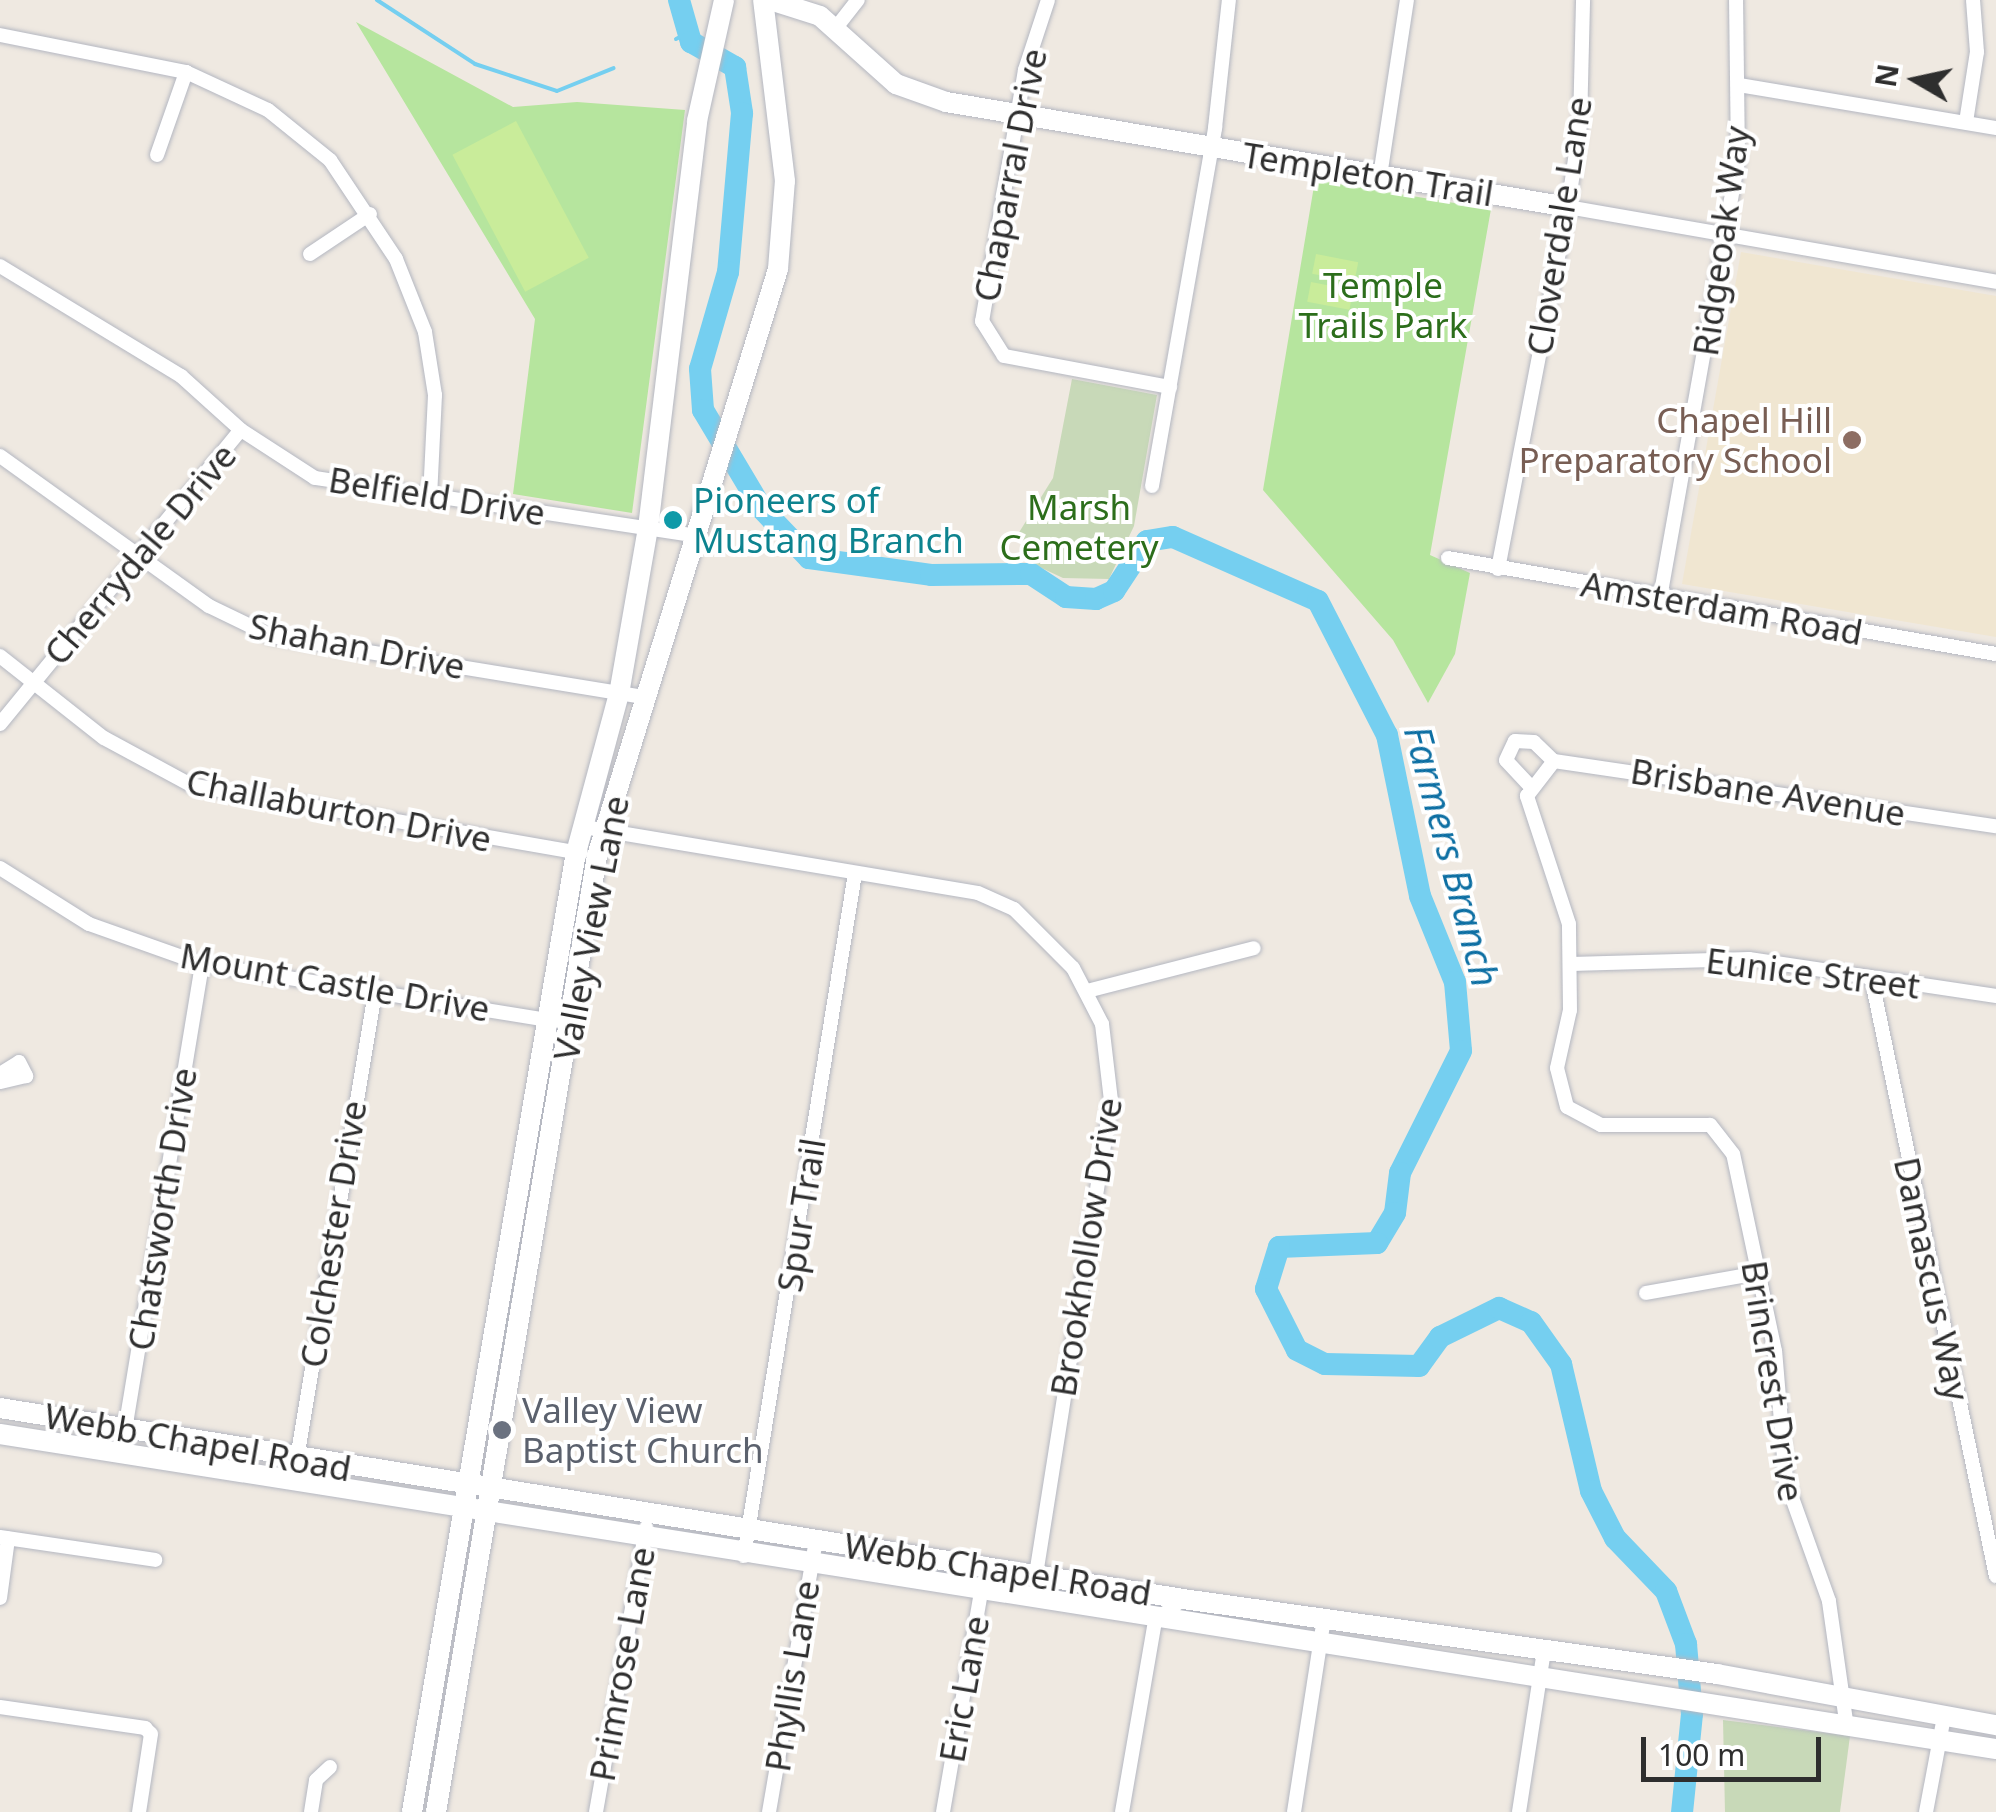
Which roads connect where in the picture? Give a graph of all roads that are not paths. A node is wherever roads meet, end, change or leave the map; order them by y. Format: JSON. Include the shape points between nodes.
{"nodes":[{"id":1,"x":858,"y":0,"type":"edge"},
{"id":2,"x":1048,"y":0,"type":"edge"},
{"id":3,"x":1229,"y":0,"type":"edge"},
{"id":4,"x":1407,"y":0,"type":"edge"},
{"id":5,"x":1583,"y":0,"type":"edge"},
{"id":6,"x":1736,"y":0,"type":"edge"},
{"id":7,"x":1973,"y":0,"type":"edge"},
{"id":8,"x":765,"y":6,"type":"edge"},
{"id":9,"x":721,"y":10,"type":"edge"},
{"id":10,"x":835,"y":29,"type":"junction"},
{"id":11,"x":0,"y":35,"type":"edge"},
{"id":12,"x":186,"y":72,"type":"junction"},
{"id":13,"x":1738,"y":86,"type":"junction"},
{"id":14,"x":1018,"y":116,"type":"junction"},
{"id":15,"x":1966,"y":122,"type":"junction"},
{"id":16,"x":1996,"y":128,"type":"edge"},
{"id":17,"x":1210,"y":148,"type":"junction"},
{"id":18,"x":157,"y":155,"type":"dead end"},
{"id":19,"x":1380,"y":176,"type":"junction"},
{"id":20,"x":1568,"y":208,"type":"junction"},
{"id":21,"x":370,"y":214,"type":"junction"},
{"id":22,"x":1727,"y":236,"type":"junction"},
{"id":23,"x":310,"y":254,"type":"dead end"},
{"id":24,"x":0,"y":266,"type":"edge"},
{"id":25,"x":1996,"y":282,"type":"edge"},
{"id":26,"x":1170,"y":387,"type":"junction"},
{"id":27,"x":242,"y":430,"type":"junction"},
{"id":28,"x":0,"y":456,"type":"edge"},
{"id":29,"x":1152,"y":486,"type":"dead end"},
{"id":30,"x":430,"y":496,"type":"junction"},
{"id":31,"x":648,"y":528,"type":"junction"},
{"id":32,"x":699,"y":536,"type":"junction"},
{"id":33,"x":140,"y":555,"type":"junction"},
{"id":34,"x":1448,"y":558,"type":"dead end"},
{"id":35,"x":1498,"y":569,"type":"junction"},
{"id":36,"x":1660,"y":598,"type":"junction"},
{"id":37,"x":1996,"y":654,"type":"edge"},
{"id":38,"x":0,"y":656,"type":"edge"},
{"id":39,"x":34,"y":682,"type":"junction"},
{"id":40,"x":619,"y":694,"type":"junction"},
{"id":41,"x":644,"y":697,"type":"junction"},
{"id":42,"x":0,"y":724,"type":"edge"},
{"id":43,"x":1548,"y":764,"type":"junction"},
{"id":44,"x":1530,"y":786,"type":"junction"},
{"id":45,"x":1996,"y":826,"type":"edge"},
{"id":46,"x":584,"y":827,"type":"junction"},
{"id":47,"x":606,"y":830,"type":"junction"},
{"id":48,"x":587,"y":854,"type":"junction"},
{"id":49,"x":0,"y":868,"type":"edge"},
{"id":50,"x":855,"y":874,"type":"junction"},
{"id":51,"x":1254,"y":948,"type":"dead end"},
{"id":52,"x":202,"y":964,"type":"junction"},
{"id":53,"x":1570,"y":964,"type":"junction"},
{"id":54,"x":1872,"y":981,"type":"junction"},
{"id":55,"x":376,"y":987,"type":"junction"},
{"id":56,"x":1087,"y":991,"type":"junction"},
{"id":57,"x":1996,"y":996,"type":"edge"},
{"id":58,"x":546,"y":1020,"type":"junction"},
{"id":59,"x":570,"y":1023,"type":"junction"},
{"id":60,"x":0,"y":1074,"type":"edge"},
{"id":61,"x":0,"y":1082,"type":"edge"},
{"id":62,"x":1758,"y":1273,"type":"junction"},
{"id":63,"x":1646,"y":1292,"type":"dead end"},
{"id":64,"x":0,"y":1408,"type":"edge"},
{"id":65,"x":125,"y":1430,"type":"junction"},
{"id":66,"x":0,"y":1434,"type":"edge"},
{"id":67,"x":121,"y":1454,"type":"junction"},
{"id":68,"x":297,"y":1460,"type":"junction"},
{"id":69,"x":293,"y":1482,"type":"junction"},
{"id":70,"x":468,"y":1485,"type":"junction"},
{"id":71,"x":493,"y":1490,"type":"junction"},
{"id":72,"x":464,"y":1511,"type":"junction"},
{"id":73,"x":488,"y":1515,"type":"junction"},
{"id":74,"x":649,"y":1516,"type":"junction"},
{"id":75,"x":749,"y":1530,"type":"junction"},
{"id":76,"x":4,"y":1538,"type":"edge"},
{"id":77,"x":816,"y":1540,"type":"junction"},
{"id":78,"x":642,"y":1541,"type":"junction"},
{"id":79,"x":744,"y":1556,"type":"junction"},
{"id":80,"x":155,"y":1560,"type":"dead end"},
{"id":81,"x":986,"y":1567,"type":"junction"},
{"id":82,"x":810,"y":1568,"type":"junction"},
{"id":83,"x":1036,"y":1576,"type":"junction"},
{"id":84,"x":1996,"y":1576,"type":"edge"},
{"id":85,"x":980,"y":1592,"type":"junction"},
{"id":86,"x":0,"y":1598,"type":"edge"},
{"id":87,"x":1183,"y":1599,"type":"junction"},
{"id":88,"x":1324,"y":1618,"type":"junction"},
{"id":89,"x":1155,"y":1621,"type":"junction"},
{"id":90,"x":1321,"y":1644,"type":"junction"},
{"id":91,"x":1544,"y":1650,"type":"junction"},
{"id":92,"x":1542,"y":1674,"type":"junction"},
{"id":93,"x":1844,"y":1698,"type":"junction"},
{"id":94,"x":0,"y":1707,"type":"edge"},
{"id":95,"x":429,"y":1713,"type":"junction"},
{"id":96,"x":452,"y":1717,"type":"junction"},
{"id":97,"x":1846,"y":1721,"type":"junction"},
{"id":98,"x":1996,"y":1725,"type":"edge"},
{"id":99,"x":1942,"y":1728,"type":"junction"},
{"id":100,"x":1996,"y":1749,"type":"edge"},
{"id":101,"x":330,"y":1767,"type":"dead end"},
{"id":102,"x":139,"y":1812,"type":"edge"},
{"id":103,"x":311,"y":1812,"type":"edge"},
{"id":104,"x":412,"y":1812,"type":"edge"},
{"id":105,"x":436,"y":1812,"type":"edge"},
{"id":106,"x":596,"y":1812,"type":"edge"},
{"id":107,"x":770,"y":1812,"type":"edge"},
{"id":108,"x":943,"y":1812,"type":"edge"},
{"id":109,"x":1122,"y":1812,"type":"edge"},
{"id":110,"x":1294,"y":1812,"type":"edge"},
{"id":111,"x":1519,"y":1812,"type":"edge"},
{"id":112,"x":1926,"y":1812,"type":"edge"}],
"edges":[{"from":1,"to":10,"type":"street"},
{"from":2,"to":14,"type":"street","name":"Chaparral Drive"},
{"from":3,"to":17,"type":"street"},
{"from":4,"to":19,"type":"street"},
{"from":5,"to":20,"type":"street","name":"Cloverdale Lane","via":[[1580,124]]},
{"from":6,"to":13,"type":"street","name":"Ridgeoak Way"},
{"from":7,"to":15,"type":"street","via":[[1977,52]]},
{"from":8,"to":10,"type":"main road","name":"Templeton Trail"},
{"from":8,"to":32,"type":"main road","name":"Valley View Lane","via":[[784,224]]},
{"from":9,"to":31,"type":"main road","name":"Valley View Lane","via":[[705,73]]},
{"from":10,"to":14,"type":"main road","name":"Templeton Trail","via":[[916,94]]},
{"from":11,"to":12,"type":"street"},
{"from":12,"to":18,"type":"street"},
{"from":12,"to":21,"type":"street","via":[[293,128],[330,160]]},
{"from":13,"to":15,"type":"street"},
{"from":13,"to":22,"type":"street","name":"Ridgeoak Way"},
{"from":14,"to":17,"type":"main road","name":"Templeton Trail"},
{"from":14,"to":26,"type":"street","name":"Chaparral Drive","via":[[980,302],[989,340],[1004,356]]},
{"from":15,"to":16,"type":"street"},
{"from":17,"to":19,"type":"main road","name":"Templeton Trail"},
{"from":17,"to":26,"type":"street"},
{"from":19,"to":20,"type":"main road","name":"Templeton Trail"},
{"from":20,"to":22,"type":"street","name":"Templeton Trail"},
{"from":20,"to":35,"type":"street","name":"Cloverdale Lane"},
{"from":21,"to":23,"type":"street"},
{"from":21,"to":30,"type":"street","via":[[426,332],[435,395]]},
{"from":22,"to":25,"type":"street","name":"Templeton Trail"},
{"from":22,"to":36,"type":"street","name":"Ridgeoak Way"},
{"from":24,"to":27,"type":"street","name":"Belfield Drive","via":[[181,376]]},
{"from":26,"to":29,"type":"street"},
{"from":27,"to":30,"type":"street","name":"Belfield Drive","via":[[315,478]]},
{"from":27,"to":33,"type":"street","name":"Cherrydale Drive"},
{"from":28,"to":33,"type":"street","name":"Shahan Drive"},
{"from":30,"to":31,"type":"street","name":"Belfield Drive"},
{"from":31,"to":32,"type":"street","name":"Belfield Drive"},
{"from":31,"to":40,"type":"main road","name":"Valley View Lane"},
{"from":32,"to":41,"type":"main road","name":"Valley View Lane"},
{"from":33,"to":39,"type":"street","name":"Cherrydale Drive"},
{"from":33,"to":40,"type":"street","name":"Shahan Drive","via":[[234,622],[271,636]]},
{"from":34,"to":35,"type":"street","name":"Amsterdam Road"},
{"from":35,"to":36,"type":"street","name":"Amsterdam Road"},
{"from":36,"to":37,"type":"street","name":"Amsterdam Road"},
{"from":38,"to":39,"type":"street","name":"Challaburton Drive"},
{"from":39,"to":42,"type":"street","name":"Cherrydale Drive"},
{"from":39,"to":48,"type":"street","name":"Challaburton Drive","via":[[130,755],[191,785]]},
{"from":40,"to":41,"type":"street","name":"Shahan Drive"},
{"from":40,"to":46,"type":"main road","name":"Valley View Lane"},
{"from":41,"to":47,"type":"main road","name":"Valley View Lane"},
{"from":43,"to":44,"type":"street"},
{"from":43,"to":44,"type":"street","name":"Brisbane Avenue","via":[[1534,742],[1514,741],[1506,760]]},
{"from":43,"to":45,"type":"street","name":"Brisbane Avenue"},
{"from":44,"to":53,"type":"street","name":"Brincrest Drive","via":[[1528,808],[1569,924]]},
{"from":46,"to":47,"type":"street","name":"Brookhollow Drive"},
{"from":46,"to":48,"type":"main road","name":"Valley View Lane"},
{"from":47,"to":48,"type":"main road","name":"Valley View Lane"},
{"from":47,"to":50,"type":"street","name":"Brookhollow Drive"},
{"from":48,"to":58,"type":"main road","name":"Valley View Lane"},
{"from":48,"to":59,"type":"main road","name":"Valley View Lane"},
{"from":49,"to":52,"type":"street","name":"Mount Castle Drive","via":[[89,924]]},
{"from":50,"to":56,"type":"street","name":"Brookhollow Drive","via":[[999,901],[1053,944]]},
{"from":50,"to":75,"type":"street","name":"Spur Trail"},
{"from":51,"to":56,"type":"street"},
{"from":52,"to":55,"type":"street","name":"Mount Castle Drive"},
{"from":52,"to":65,"type":"street","name":"Chatsworth Drive"},
{"from":53,"to":54,"type":"street","name":"Eunice Street","via":[[1749,960]]},
{"from":53,"to":62,"type":"street","name":"Brincrest Drive","via":[[1557,1068],[1568,1108],[1601,1124],[1694,1122],[1724,1136]]},
{"from":54,"to":57,"type":"street","name":"Eunice Street"},
{"from":54,"to":84,"type":"street","name":"Damascus Way"},
{"from":55,"to":58,"type":"street","name":"Mount Castle Drive"},
{"from":55,"to":68,"type":"street","name":"Colchester Drive"},
{"from":56,"to":83,"type":"street","name":"Brookhollow Drive","via":[[1107,1043],[1112,1101]]},
{"from":58,"to":59,"type":"street","name":"Mount Castle Drive"},
{"from":58,"to":70,"type":"main road","name":"Valley View Lane"},
{"from":59,"to":71,"type":"main road","name":"Valley View Lane"},
{"from":60,"to":61,"type":"street","via":[[19,1062],[26,1076]]},
{"from":62,"to":63,"type":"street"},
{"from":62,"to":93,"type":"street","name":"Brincrest Drive","via":[[1775,1351],[1786,1481],[1829,1601]]},
{"from":64,"to":65,"type":"main road","name":"Webb Chapel Road"},
{"from":65,"to":67,"type":"street","name":"Chatsworth Drive"},
{"from":65,"to":68,"type":"main road","name":"Webb Chapel Road"},
{"from":66,"to":67,"type":"main road","name":"Webb Chapel Road"},
{"from":67,"to":69,"type":"main road","name":"Webb Chapel Road"},
{"from":68,"to":69,"type":"street","name":"Colchester Drive"},
{"from":68,"to":70,"type":"main road","name":"Webb Chapel Road"},
{"from":69,"to":72,"type":"main road","name":"Webb Chapel Road"},
{"from":70,"to":71,"type":"main road","name":"Webb Chapel Road"},
{"from":70,"to":72,"type":"main road","name":"Valley View Lane"},
{"from":71,"to":73,"type":"main road","name":"Valley View Lane"},
{"from":71,"to":74,"type":"main road","name":"Webb Chapel Road"},
{"from":72,"to":73,"type":"main road","name":"Webb Chapel Road"},
{"from":72,"to":95,"type":"main road","name":"Valley View Lane"},
{"from":73,"to":78,"type":"main road","name":"Webb Chapel Road"},
{"from":73,"to":96,"type":"main road","name":"Valley View Lane"},
{"from":74,"to":75,"type":"main road","name":"Webb Chapel Road"},
{"from":74,"to":78,"type":"street","name":"Primrose Lane"},
{"from":75,"to":77,"type":"main road","name":"Webb Chapel Road"},
{"from":75,"to":79,"type":"street","name":"Spur Trail"},
{"from":76,"to":80,"type":"street"},
{"from":76,"to":86,"type":"street"},
{"from":77,"to":81,"type":"main road","name":"Webb Chapel Road"},
{"from":77,"to":82,"type":"street","name":"Phyllis Lane"},
{"from":78,"to":79,"type":"main road","name":"Webb Chapel Road"},
{"from":78,"to":106,"type":"street","name":"Primrose Lane"},
{"from":79,"to":82,"type":"main road","name":"Webb Chapel Road"},
{"from":81,"to":83,"type":"main road","name":"Webb Chapel Road"},
{"from":81,"to":85,"type":"street","name":"Eric Lane"},
{"from":82,"to":85,"type":"main road","name":"Webb Chapel Road"},
{"from":82,"to":107,"type":"street","name":"Phyllis Lane"},
{"from":83,"to":87,"type":"main road","name":"Webb Chapel Road"},
{"from":85,"to":89,"type":"main road","name":"Webb Chapel Road"},
{"from":85,"to":108,"type":"street","name":"Eric Lane"},
{"from":87,"to":88,"type":"main road","name":"Webb Chapel Road"},
{"from":87,"to":89,"type":"street"},
{"from":88,"to":90,"type":"street"},
{"from":88,"to":91,"type":"main road","name":"Webb Chapel Road"},
{"from":89,"to":90,"type":"main road","name":"Webb Chapel Road"},
{"from":89,"to":109,"type":"street"},
{"from":90,"to":92,"type":"main road","name":"Webb Chapel Road"},
{"from":90,"to":110,"type":"street"},
{"from":91,"to":92,"type":"street"},
{"from":91,"to":93,"type":"main road","name":"Webb Chapel Road"},
{"from":92,"to":97,"type":"main road","name":"Webb Chapel Road"},
{"from":92,"to":111,"type":"street"},
{"from":93,"to":97,"type":"street","name":"Brincrest Drive"},
{"from":93,"to":99,"type":"main road","name":"Webb Chapel Road"},
{"from":94,"to":102,"type":"street","via":[[144,1728],[150,1734]]},
{"from":95,"to":96,"type":"main road"},
{"from":95,"to":104,"type":"main road","name":"Valley View Lane"},
{"from":96,"to":105,"type":"main road","name":"Valley View Lane"},
{"from":97,"to":99,"type":"main road","name":"Webb Chapel Road"},
{"from":98,"to":99,"type":"main road","name":"Webb Chapel Road"},
{"from":99,"to":100,"type":"main road","name":"Webb Chapel Road"},
{"from":99,"to":112,"type":"street"},
{"from":101,"to":103,"type":"street","via":[[316,1780]]}]}
